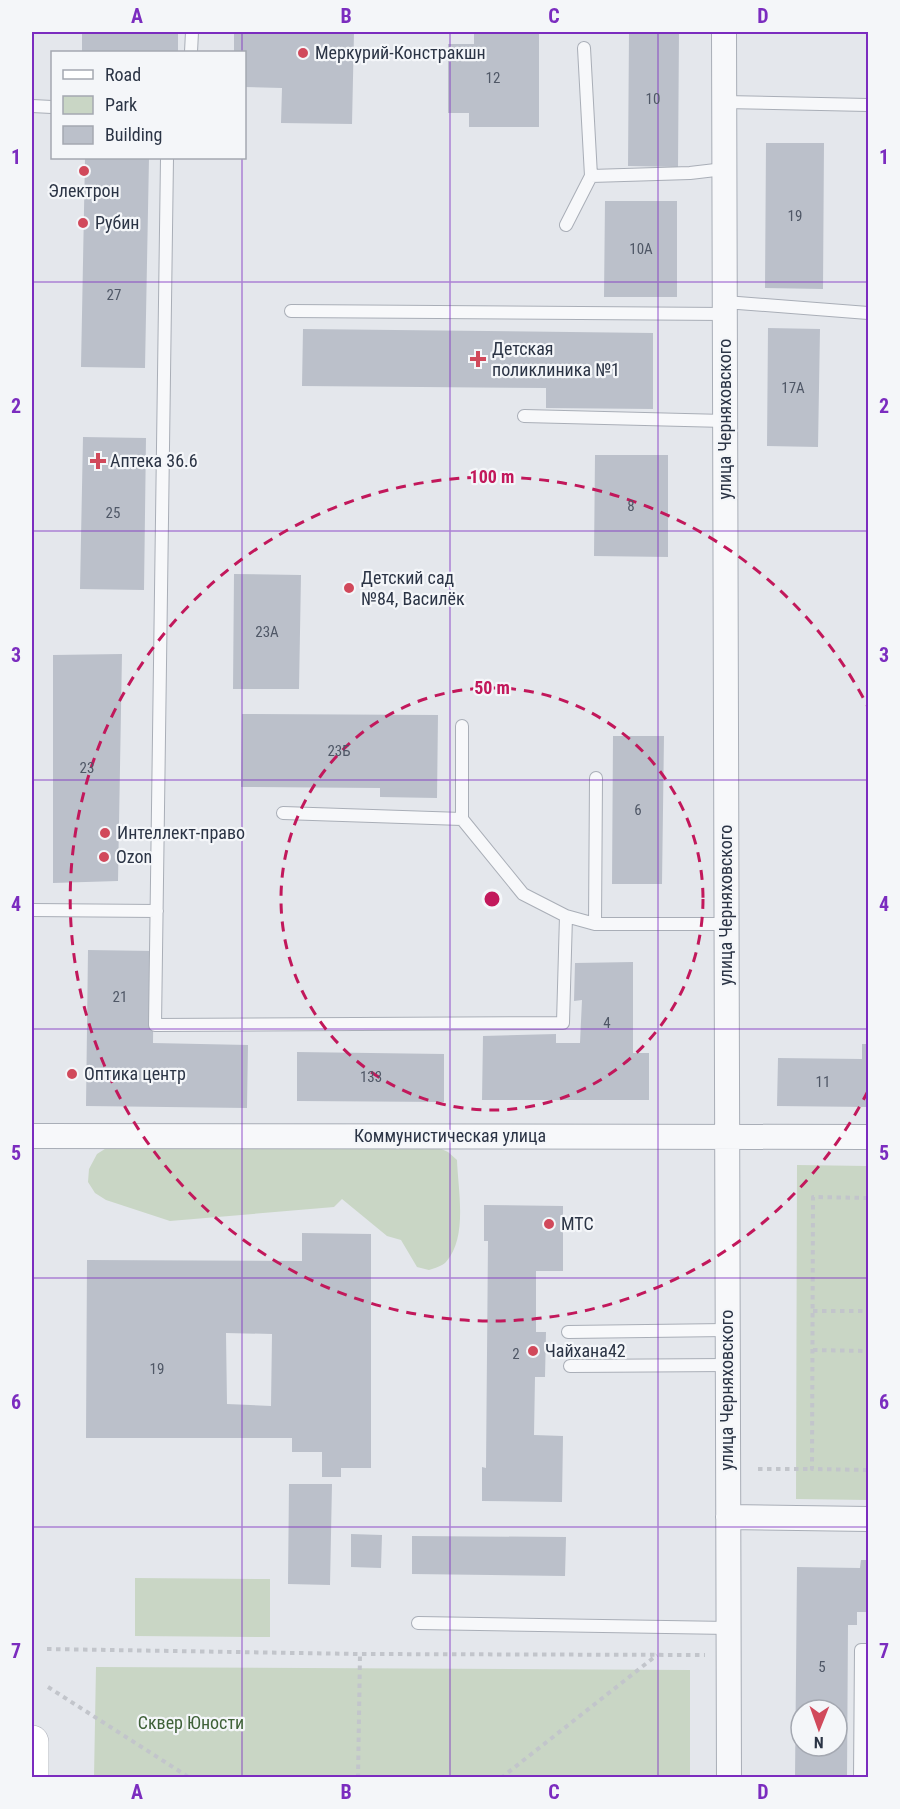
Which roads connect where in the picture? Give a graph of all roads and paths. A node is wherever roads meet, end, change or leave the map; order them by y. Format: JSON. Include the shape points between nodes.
{"nodes":[{"id":1,"x":192,"y":32,"type":"edge"},
{"id":2,"x":724,"y":32,"type":"edge"},
{"id":3,"x":585,"y":48,"type":"dead end"},
{"id":4,"x":191,"y":51,"type":"edge"},
{"id":5,"x":724,"y":102,"type":"junction"},
{"id":6,"x":868,"y":105,"type":"edge"},
{"id":7,"x":32,"y":106,"type":"edge"},
{"id":8,"x":51,"y":107,"type":"edge"},
{"id":9,"x":167,"y":159,"type":"edge"},
{"id":10,"x":724,"y":169,"type":"junction"},
{"id":11,"x":591,"y":176,"type":"junction"},
{"id":12,"x":566,"y":225,"type":"dead end"},
{"id":13,"x":725,"y":308,"type":"junction"},
{"id":14,"x":291,"y":311,"type":"dead end"},
{"id":15,"x":868,"y":313,"type":"edge"},
{"id":16,"x":524,"y":416,"type":"dead end"},
{"id":17,"x":725,"y":421,"type":"junction"},
{"id":18,"x":462,"y":726,"type":"dead end"},
{"id":19,"x":596,"y":778,"type":"dead end"},
{"id":20,"x":283,"y":813,"type":"dead end"},
{"id":21,"x":462,"y":819,"type":"junction"},
{"id":22,"x":32,"y":910,"type":"edge"},
{"id":23,"x":157,"y":911,"type":"junction"},
{"id":24,"x":566,"y":916,"type":"junction"},
{"id":25,"x":596,"y":924,"type":"junction"},
{"id":26,"x":726,"y":924,"type":"junction"},
{"id":27,"x":32,"y":1136,"type":"edge"},
{"id":28,"x":727,"y":1136,"type":"junction"},
{"id":29,"x":868,"y":1137,"type":"edge"},
{"id":30,"x":868,"y":1198,"type":"edge"},
{"id":31,"x":813,"y":1311,"type":"junction"},
{"id":32,"x":868,"y":1311,"type":"edge"},
{"id":33,"x":726,"y":1330,"type":"junction"},
{"id":34,"x":568,"y":1332,"type":"dead end"},
{"id":35,"x":813,"y":1350,"type":"junction"},
{"id":36,"x":868,"y":1351,"type":"edge"},
{"id":37,"x":727,"y":1365,"type":"junction"},
{"id":38,"x":570,"y":1366,"type":"dead end"},
{"id":39,"x":758,"y":1468,"type":"dead end"},
{"id":40,"x":812,"y":1470,"type":"junction"},
{"id":41,"x":868,"y":1470,"type":"edge"},
{"id":42,"x":728,"y":1517,"type":"junction"},
{"id":43,"x":868,"y":1519,"type":"edge"},
{"id":44,"x":418,"y":1623,"type":"dead end"},
{"id":45,"x":729,"y":1628,"type":"junction"},
{"id":46,"x":47,"y":1649,"type":"dead end"},
{"id":47,"x":868,"y":1650,"type":"edge"},
{"id":48,"x":360,"y":1654,"type":"junction"},
{"id":49,"x":657,"y":1655,"type":"junction"},
{"id":50,"x":709,"y":1655,"type":"dead end"},
{"id":51,"x":48,"y":1687,"type":"dead end"},
{"id":52,"x":32,"y":1742,"type":"edge"},
{"id":53,"x":32,"y":1778,"type":"edge"},
{"id":54,"x":190,"y":1778,"type":"edge"},
{"id":55,"x":358,"y":1778,"type":"edge"},
{"id":56,"x":501,"y":1778,"type":"edge"},
{"id":57,"x":729,"y":1778,"type":"edge"},
{"id":58,"x":860,"y":1778,"type":"edge"}],
"edges":[{"from":1,"to":4,"type":"lane"},
{"from":2,"to":5,"type":"street","name":"улица Черняховского"},
{"from":3,"to":11,"type":"lane"},
{"from":5,"to":6,"type":"lane"},
{"from":5,"to":10,"type":"street","name":"улица Черняховского"},
{"from":7,"to":8,"type":"lane"},
{"from":9,"to":23,"type":"lane"},
{"from":10,"to":11,"type":"lane"},
{"from":10,"to":13,"type":"street","name":"улица Черняховского"},
{"from":11,"to":12,"type":"lane"},
{"from":13,"to":14,"type":"lane"},
{"from":13,"to":15,"type":"lane"},
{"from":13,"to":17,"type":"street","name":"улица Черняховского"},
{"from":16,"to":17,"type":"lane"},
{"from":17,"to":26,"type":"street","name":"улица Черняховского"},
{"from":18,"to":21,"type":"lane"},
{"from":19,"to":25,"type":"lane"},
{"from":20,"to":21,"type":"lane"},
{"from":21,"to":24,"type":"lane","via":[[523,894]]},
{"from":22,"to":23,"type":"lane"},
{"from":23,"to":24,"type":"lane","via":[[155,1025],[563,1023]]},
{"from":24,"to":25,"type":"lane"},
{"from":25,"to":26,"type":"lane"},
{"from":26,"to":28,"type":"street","name":"улица Черняховского"},
{"from":27,"to":28,"type":"street","name":"Коммунистическая улица"},
{"from":28,"to":29,"type":"street","name":"Коммунистическая улица"},
{"from":28,"to":33,"type":"street","name":"улица Черняховского"},
{"from":30,"to":31,"type":"path","via":[[813,1197]]},
{"from":31,"to":32,"type":"path"},
{"from":31,"to":35,"type":"path"},
{"from":33,"to":34,"type":"lane"},
{"from":33,"to":37,"type":"street","name":"улица Черняховского"},
{"from":35,"to":36,"type":"path"},
{"from":35,"to":40,"type":"path"},
{"from":37,"to":38,"type":"lane"},
{"from":37,"to":42,"type":"street","name":"улица Черняховского"},
{"from":39,"to":40,"type":"path"},
{"from":40,"to":41,"type":"path"},
{"from":42,"to":43,"type":"street"},
{"from":42,"to":45,"type":"street","name":"улица Черняховского"},
{"from":44,"to":45,"type":"lane"},
{"from":45,"to":57,"type":"street","name":"улица Черняховского"},
{"from":46,"to":48,"type":"path"},
{"from":47,"to":58,"type":"lane","via":[[861,1650]]},
{"from":48,"to":49,"type":"path"},
{"from":48,"to":55,"type":"path"},
{"from":49,"to":50,"type":"path"},
{"from":49,"to":56,"type":"path"},
{"from":51,"to":54,"type":"path"},
{"from":52,"to":53,"type":"street"}]}
